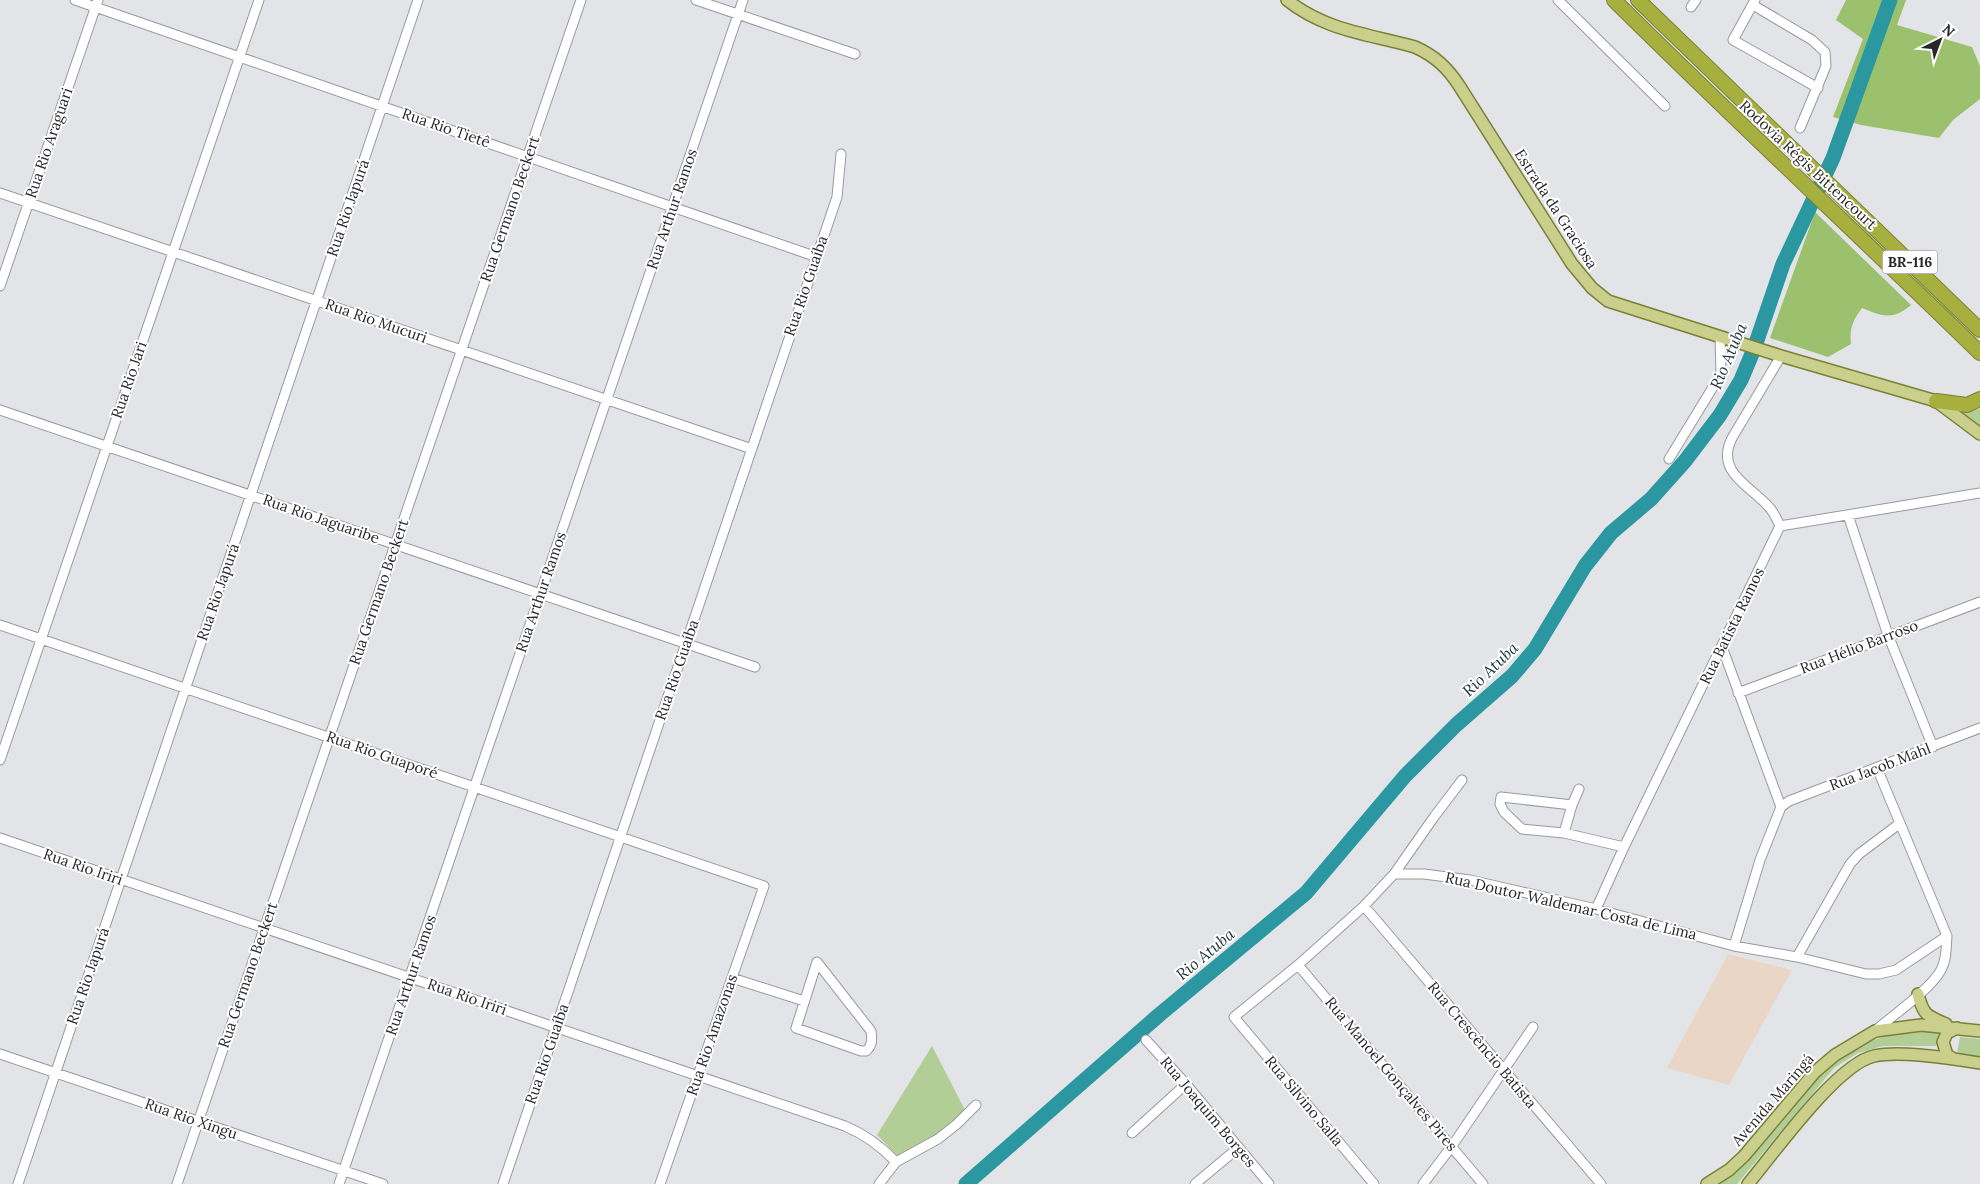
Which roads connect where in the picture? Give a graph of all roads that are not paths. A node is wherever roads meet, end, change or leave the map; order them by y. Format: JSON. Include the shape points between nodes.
{"nodes":[{"id":1,"x":76,"y":0,"type":"edge"},
{"id":2,"x":259,"y":0,"type":"edge"},
{"id":3,"x":418,"y":0,"type":"edge"},
{"id":4,"x":581,"y":0,"type":"edge"},
{"id":5,"x":696,"y":0,"type":"edge"},
{"id":6,"x":743,"y":0,"type":"edge"},
{"id":7,"x":1287,"y":0,"type":"edge"},
{"id":8,"x":1558,"y":0,"type":"edge"},
{"id":9,"x":1614,"y":0,"type":"edge"},
{"id":10,"x":1638,"y":0,"type":"edge"},
{"id":11,"x":97,"y":3,"type":"edge"},
{"id":12,"x":1754,"y":3,"type":"edge"},
{"id":13,"x":738,"y":14,"type":"junction"},
{"id":14,"x":855,"y":54,"type":"dead end"},
{"id":15,"x":239,"y":57,"type":"junction"},
{"id":16,"x":1818,"y":88,"type":"junction"},
{"id":17,"x":382,"y":106,"type":"junction"},
{"id":18,"x":1665,"y":106,"type":"dead end"},
{"id":19,"x":1800,"y":128,"type":"dead end"},
{"id":20,"x":841,"y":154,"type":"dead end"},
{"id":21,"x":528,"y":156,"type":"junction"},
{"id":22,"x":0,"y":193,"type":"edge"},
{"id":23,"x":28,"y":203,"type":"junction"},
{"id":24,"x":673,"y":207,"type":"junction"},
{"id":25,"x":1892,"y":245,"type":"junction"},
{"id":26,"x":173,"y":252,"type":"junction"},
{"id":27,"x":1880,"y":256,"type":"junction"},
{"id":28,"x":816,"y":257,"type":"junction"},
{"id":29,"x":0,"y":286,"type":"edge"},
{"id":30,"x":316,"y":301,"type":"junction"},
{"id":31,"x":1980,"y":320,"type":"edge"},
{"id":32,"x":1980,"y":330,"type":"edge"},
{"id":33,"x":1720,"y":337,"type":"junction"},
{"id":34,"x":461,"y":350,"type":"junction"},
{"id":35,"x":1980,"y":352,"type":"edge"},
{"id":36,"x":1781,"y":356,"type":"junction"},
{"id":37,"x":1980,"y":361,"type":"edge"},
{"id":38,"x":607,"y":399,"type":"junction"},
{"id":39,"x":1980,"y":399,"type":"edge"},
{"id":40,"x":1936,"y":401,"type":"junction"},
{"id":41,"x":0,"y":410,"type":"edge"},
{"id":42,"x":1980,"y":434,"type":"edge"},
{"id":43,"x":107,"y":446,"type":"junction"},
{"id":44,"x":752,"y":449,"type":"junction"},
{"id":45,"x":1669,"y":459,"type":"dead end"},
{"id":46,"x":1980,"y":494,"type":"edge"},
{"id":47,"x":251,"y":495,"type":"junction"},
{"id":48,"x":1848,"y":515,"type":"junction"},
{"id":49,"x":1780,"y":526,"type":"junction"},
{"id":50,"x":395,"y":544,"type":"junction"},
{"id":51,"x":541,"y":594,"type":"junction"},
{"id":52,"x":1980,"y":602,"type":"edge"},
{"id":53,"x":0,"y":625,"type":"edge"},
{"id":54,"x":1888,"y":635,"type":"junction"},
{"id":55,"x":41,"y":639,"type":"junction"},
{"id":56,"x":686,"y":644,"type":"junction"},
{"id":57,"x":1722,"y":647,"type":"junction"},
{"id":58,"x":755,"y":667,"type":"dead end"},
{"id":59,"x":186,"y":688,"type":"junction"},
{"id":60,"x":1738,"y":693,"type":"junction"},
{"id":61,"x":1980,"y":728,"type":"edge"},
{"id":62,"x":329,"y":737,"type":"junction"},
{"id":63,"x":1933,"y":747,"type":"junction"},
{"id":64,"x":0,"y":760,"type":"edge"},
{"id":65,"x":1877,"y":768,"type":"junction"},
{"id":66,"x":1462,"y":780,"type":"dead end"},
{"id":67,"x":475,"y":787,"type":"junction"},
{"id":68,"x":1579,"y":789,"type":"dead end"},
{"id":69,"x":1572,"y":805,"type":"junction"},
{"id":70,"x":1781,"y":807,"type":"junction"},
{"id":71,"x":1899,"y":824,"type":"junction"},
{"id":72,"x":1564,"y":834,"type":"junction"},
{"id":73,"x":620,"y":837,"type":"junction"},
{"id":74,"x":0,"y":838,"type":"edge"},
{"id":75,"x":1624,"y":846,"type":"junction"},
{"id":76,"x":1394,"y":874,"type":"junction"},
{"id":77,"x":121,"y":880,"type":"junction"},
{"id":78,"x":764,"y":886,"type":"joint"},
{"id":79,"x":1364,"y":906,"type":"junction"},
{"id":80,"x":1596,"y":909,"type":"junction"},
{"id":81,"x":264,"y":928,"type":"junction"},
{"id":82,"x":1947,"y":936,"type":"junction"},
{"id":83,"x":1734,"y":946,"type":"junction"},
{"id":84,"x":1798,"y":957,"type":"junction"},
{"id":85,"x":1298,"y":965,"type":"junction"},
{"id":86,"x":410,"y":978,"type":"junction"},
{"id":87,"x":732,"y":978,"type":"junction"},
{"id":88,"x":1918,"y":994,"type":"junction"},
{"id":89,"x":804,"y":1001,"type":"junction"},
{"id":90,"x":1533,"y":1027,"type":"dead end"},
{"id":91,"x":556,"y":1028,"type":"junction"},
{"id":92,"x":1957,"y":1028,"type":"junction"},
{"id":93,"x":1875,"y":1031,"type":"junction"},
{"id":94,"x":1980,"y":1031,"type":"edge"},
{"id":95,"x":1146,"y":1040,"type":"dead end"},
{"id":96,"x":0,"y":1054,"type":"edge"},
{"id":97,"x":1954,"y":1059,"type":"junction"},
{"id":98,"x":1980,"y":1063,"type":"edge"},
{"id":99,"x":1504,"y":1071,"type":"junction"},
{"id":100,"x":55,"y":1073,"type":"junction"},
{"id":101,"x":698,"y":1076,"type":"junction"},
{"id":102,"x":1186,"y":1084,"type":"junction"},
{"id":103,"x":976,"y":1104,"type":"dead end"},
{"id":104,"x":198,"y":1121,"type":"junction"},
{"id":105,"x":1132,"y":1133,"type":"dead end"},
{"id":106,"x":1452,"y":1146,"type":"junction"},
{"id":107,"x":1238,"y":1148,"type":"junction"},
{"id":108,"x":896,"y":1162,"type":"junction"},
{"id":109,"x":344,"y":1171,"type":"junction"},
{"id":110,"x":18,"y":1184,"type":"edge"},
{"id":111,"x":177,"y":1184,"type":"edge"},
{"id":112,"x":339,"y":1184,"type":"edge"},
{"id":113,"x":383,"y":1184,"type":"edge"},
{"id":114,"x":503,"y":1184,"type":"edge"},
{"id":115,"x":660,"y":1184,"type":"edge"},
{"id":116,"x":879,"y":1184,"type":"edge"},
{"id":117,"x":1195,"y":1184,"type":"edge"},
{"id":118,"x":1269,"y":1184,"type":"edge"},
{"id":119,"x":1374,"y":1184,"type":"edge"},
{"id":120,"x":1423,"y":1184,"type":"edge"},
{"id":121,"x":1484,"y":1184,"type":"edge"},
{"id":122,"x":1600,"y":1184,"type":"edge"},
{"id":123,"x":1707,"y":1184,"type":"edge"},
{"id":124,"x":1748,"y":1184,"type":"edge"}],
"edges":[{"from":1,"to":11,"type":"street","name":"Rua Rio Tietê"},
{"from":2,"to":15,"type":"street","name":"Rua Rio Jari"},
{"from":3,"to":17,"type":"street","name":"Rua Rio Japurá"},
{"from":4,"to":21,"type":"street","name":"Rua Germano Beckert"},
{"from":5,"to":13,"type":"street"},
{"from":6,"to":13,"type":"street","name":"Rua Arthur Ramos"},
{"from":7,"to":33,"type":"main road","name":"Estrada da Graciosa","via":[[1326,24],[1415,47],[1434,57],[1452,75],[1567,256],[1592,288],[1615,304]]},
{"from":8,"to":18,"type":"street"},
{"from":9,"to":27,"type":"highway","name":"Rodovia Régis Bittencourt","number":"BR-116"},
{"from":10,"to":25,"type":"highway","name":"Rodovia Régis Bittencourt","number":"BR-116"},
{"from":11,"to":15,"type":"street","name":"Rua Rio Tietê"},
{"from":11,"to":23,"type":"street","name":"Rua Rio Araguari"},
{"from":12,"to":16,"type":"street","via":[[1812,40],[1824,52],[1826,66]]},
{"from":12,"to":16,"type":"street","via":[[1734,40]]},
{"from":13,"to":14,"type":"street"},
{"from":13,"to":24,"type":"street","name":"Rua Arthur Ramos"},
{"from":15,"to":17,"type":"street","name":"Rua Rio Tietê"},
{"from":15,"to":26,"type":"street","name":"Rua Rio Jari"},
{"from":16,"to":19,"type":"street"},
{"from":17,"to":21,"type":"street","name":"Rua Rio Tietê"},
{"from":17,"to":30,"type":"street","name":"Rua Rio Japurá"},
{"from":20,"to":28,"type":"street","name":"Rua Rio Guaíba","via":[[836,197]]},
{"from":21,"to":24,"type":"street","name":"Rua Rio Tietê"},
{"from":21,"to":34,"type":"street","name":"Rua Germano Beckert"},
{"from":22,"to":23,"type":"street","name":"Rua Rio Mucuri"},
{"from":23,"to":26,"type":"street","name":"Rua Rio Mucuri"},
{"from":23,"to":29,"type":"street","name":"Rua Rio Araguari"},
{"from":24,"to":28,"type":"street","name":"Rua Rio Tietê"},
{"from":24,"to":38,"type":"street","name":"Rua Arthur Ramos"},
{"from":25,"to":31,"type":"highway","via":[[1944,285]]},
{"from":25,"to":32,"type":"highway","name":"Rodovia Régis Bittencourt","number":"BR-116"},
{"from":26,"to":30,"type":"street","name":"Rua Rio Mucuri"},
{"from":26,"to":43,"type":"street","name":"Rua Rio Jari"},
{"from":27,"to":35,"type":"highway","name":"Rodovia Régis Bittencourt","number":"BR-116"},
{"from":27,"to":37,"type":"highway","via":[[1921,305]]},
{"from":28,"to":44,"type":"street","name":"Rua Rio Guaíba"},
{"from":30,"to":34,"type":"street","name":"Rua Rio Mucuri"},
{"from":30,"to":47,"type":"street","name":"Rua Rio Japurá"},
{"from":33,"to":36,"type":"main road","name":"Estrada da Graciosa"},
{"from":33,"to":45,"type":"street","via":[[1721,374]]},
{"from":34,"to":38,"type":"street","name":"Rua Rio Mucuri"},
{"from":34,"to":50,"type":"street","name":"Rua Germano Beckert"},
{"from":36,"to":40,"type":"main road","name":"Estrada da Graciosa"},
{"from":36,"to":49,"type":"street","via":[[1732,438],[1727,460],[1731,471],[1770,507]]},
{"from":38,"to":44,"type":"street","name":"Rua Rio Mucuri"},
{"from":38,"to":51,"type":"street","name":"Rua Arthur Ramos"},
{"from":39,"to":40,"type":"highway","via":[[1966,405]]},
{"from":40,"to":42,"type":"main road","name":"Estrada da Graciosa"},
{"from":41,"to":43,"type":"street","name":"Rua Rio Jaguaribe"},
{"from":43,"to":47,"type":"street","name":"Rua Rio Jaguaribe"},
{"from":43,"to":55,"type":"street","name":"Rua Rio Jari"},
{"from":44,"to":56,"type":"street","name":"Rua Rio Guaíba"},
{"from":46,"to":48,"type":"street"},
{"from":47,"to":50,"type":"street","name":"Rua Rio Jaguaribe"},
{"from":47,"to":59,"type":"street","name":"Rua Rio Japurá"},
{"from":48,"to":49,"type":"street"},
{"from":48,"to":54,"type":"street"},
{"from":49,"to":57,"type":"street","name":"Rua Batista Ramos"},
{"from":50,"to":51,"type":"street","name":"Rua Rio Jaguaribe"},
{"from":50,"to":62,"type":"street","name":"Rua Germano Beckert"},
{"from":51,"to":56,"type":"street","name":"Rua Rio Jaguaribe"},
{"from":51,"to":67,"type":"street","name":"Rua Arthur Ramos"},
{"from":52,"to":54,"type":"street","name":"Rua Hélio Barroso"},
{"from":53,"to":55,"type":"street","name":"Rua Rio Guaporé"},
{"from":54,"to":60,"type":"street","name":"Rua Hélio Barroso"},
{"from":54,"to":63,"type":"street"},
{"from":55,"to":59,"type":"street","name":"Rua Rio Guaporé"},
{"from":55,"to":64,"type":"street","name":"Rua Rio Jari"},
{"from":56,"to":58,"type":"street","name":"Rua Rio Jaguaribe"},
{"from":56,"to":73,"type":"street","name":"Rua Rio Guaíba"},
{"from":57,"to":60,"type":"street"},
{"from":57,"to":75,"type":"street","name":"Rua Batista Ramos"},
{"from":59,"to":62,"type":"street","name":"Rua Rio Guaporé"},
{"from":59,"to":77,"type":"street","name":"Rua Rio Japurá"},
{"from":60,"to":70,"type":"street"},
{"from":61,"to":63,"type":"street","name":"Rua Jacob Mahl"},
{"from":62,"to":67,"type":"street","name":"Rua Rio Guaporé"},
{"from":62,"to":81,"type":"street","name":"Rua Germano Beckert"},
{"from":63,"to":65,"type":"street","name":"Rua Jacob Mahl"},
{"from":65,"to":70,"type":"street","name":"Rua Jacob Mahl"},
{"from":65,"to":71,"type":"street"},
{"from":66,"to":76,"type":"street"},
{"from":67,"to":73,"type":"street","name":"Rua Rio Guaporé"},
{"from":67,"to":86,"type":"street","name":"Rua Arthur Ramos"},
{"from":68,"to":69,"type":"street"},
{"from":69,"to":72,"type":"street"},
{"from":69,"to":72,"type":"street","via":[[1501,797],[1504,812],[1522,829]]},
{"from":70,"to":83,"type":"street","via":[[1760,860]]},
{"from":71,"to":82,"type":"street"},
{"from":71,"to":84,"type":"street","via":[[1850,864]]},
{"from":72,"to":75,"type":"street"},
{"from":73,"to":78,"type":"street","name":"Rua Rio Guaporé"},
{"from":73,"to":91,"type":"street","name":"Rua Rio Guaíba"},
{"from":74,"to":77,"type":"street","name":"Rua Rio Iriri"},
{"from":75,"to":80,"type":"street","name":"Rua Batista Ramos"},
{"from":76,"to":79,"type":"street"},
{"from":76,"to":80,"type":"street","name":"Rua Doutor Waldemar Costa de Lima","via":[[1453,877]]},
{"from":77,"to":81,"type":"street","name":"Rua Rio Iriri"},
{"from":77,"to":100,"type":"street","name":"Rua Rio Japurá"},
{"from":78,"to":87,"type":"street","name":"Rua Rio Amazonas"},
{"from":79,"to":85,"type":"street"},
{"from":79,"to":99,"type":"street","name":"Rua Crescêncio Batista"},
{"from":80,"to":83,"type":"street","name":"Rua Doutor Waldemar Costa de Lima"},
{"from":81,"to":86,"type":"street","name":"Rua Rio Iriri"},
{"from":81,"to":104,"type":"street","name":"Rua Germano Beckert"},
{"from":82,"to":84,"type":"street","name":"Rua Doutor Waldemar Costa de Lima","via":[[1888,973],[1866,974]]},
{"from":82,"to":88,"type":"street","via":[[1941,970]]},
{"from":83,"to":84,"type":"street","name":"Rua Doutor Waldemar Costa de Lima"},
{"from":85,"to":106,"type":"street","name":"Rua Manoel Gonçalves Pires"},
{"from":85,"to":119,"type":"street","name":"Rua Silvino Salla","via":[[1234,1017]]},
{"from":86,"to":91,"type":"street","name":"Rua Rio Iriri"},
{"from":86,"to":109,"type":"street","name":"Rua Arthur Ramos"},
{"from":87,"to":89,"type":"street"},
{"from":87,"to":101,"type":"street","name":"Rua Rio Amazonas"},
{"from":88,"to":92,"type":"main road","via":[[1922,1010],[1929,1017]]},
{"from":88,"to":93,"type":"street"},
{"from":89,"to":89,"type":"street","via":[[796,1028],[862,1050],[870,1047],[872,1040],[867,1024],[817,962]]},
{"from":90,"to":99,"type":"street"},
{"from":91,"to":101,"type":"street","name":"Rua Rio Iriri"},
{"from":91,"to":114,"type":"street","name":"Rua Rio Guaíba"},
{"from":92,"to":93,"type":"main road","name":"Avenida Maringá","via":[[1922,1025]]},
{"from":92,"to":94,"type":"main road","name":"Avenida Maringá"},
{"from":92,"to":97,"type":"main road","via":[[1947,1033],[1943,1042],[1945,1052]]},
{"from":93,"to":123,"type":"main road","name":"Avenida Maringá","via":[[1835,1055],[1815,1072],[1744,1156],[1730,1170]]},
{"from":95,"to":102,"type":"street","name":"Rua Joaquim Borges"},
{"from":96,"to":100,"type":"street","name":"Rua Rio Xingu"},
{"from":97,"to":98,"type":"main road"},
{"from":97,"to":124,"type":"main road","via":[[1884,1054],[1862,1059],[1822,1094]]},
{"from":99,"to":106,"type":"street"},
{"from":99,"to":122,"type":"street","name":"Rua Crescêncio Batista"},
{"from":100,"to":104,"type":"street","name":"Rua Rio Xingu"},
{"from":100,"to":110,"type":"street","name":"Rua Rio Japurá"},
{"from":101,"to":108,"type":"street","name":"Rua Rio Iriri","via":[[845,1126],[868,1137]]},
{"from":101,"to":115,"type":"street","name":"Rua Rio Amazonas"},
{"from":102,"to":105,"type":"street"},
{"from":102,"to":107,"type":"street","name":"Rua Joaquim Borges"},
{"from":103,"to":108,"type":"street","via":[[938,1139]]},
{"from":104,"to":109,"type":"street","name":"Rua Rio Xingu"},
{"from":104,"to":111,"type":"street","name":"Rua Germano Beckert"},
{"from":106,"to":120,"type":"street"},
{"from":106,"to":121,"type":"street","name":"Rua Manoel Gonçalves Pires"},
{"from":107,"to":117,"type":"street"},
{"from":107,"to":118,"type":"street","name":"Rua Joaquim Borges"},
{"from":108,"to":116,"type":"street"},
{"from":109,"to":112,"type":"street","name":"Rua Arthur Ramos"},
{"from":109,"to":113,"type":"street","name":"Rua Rio Xingu"}]}
